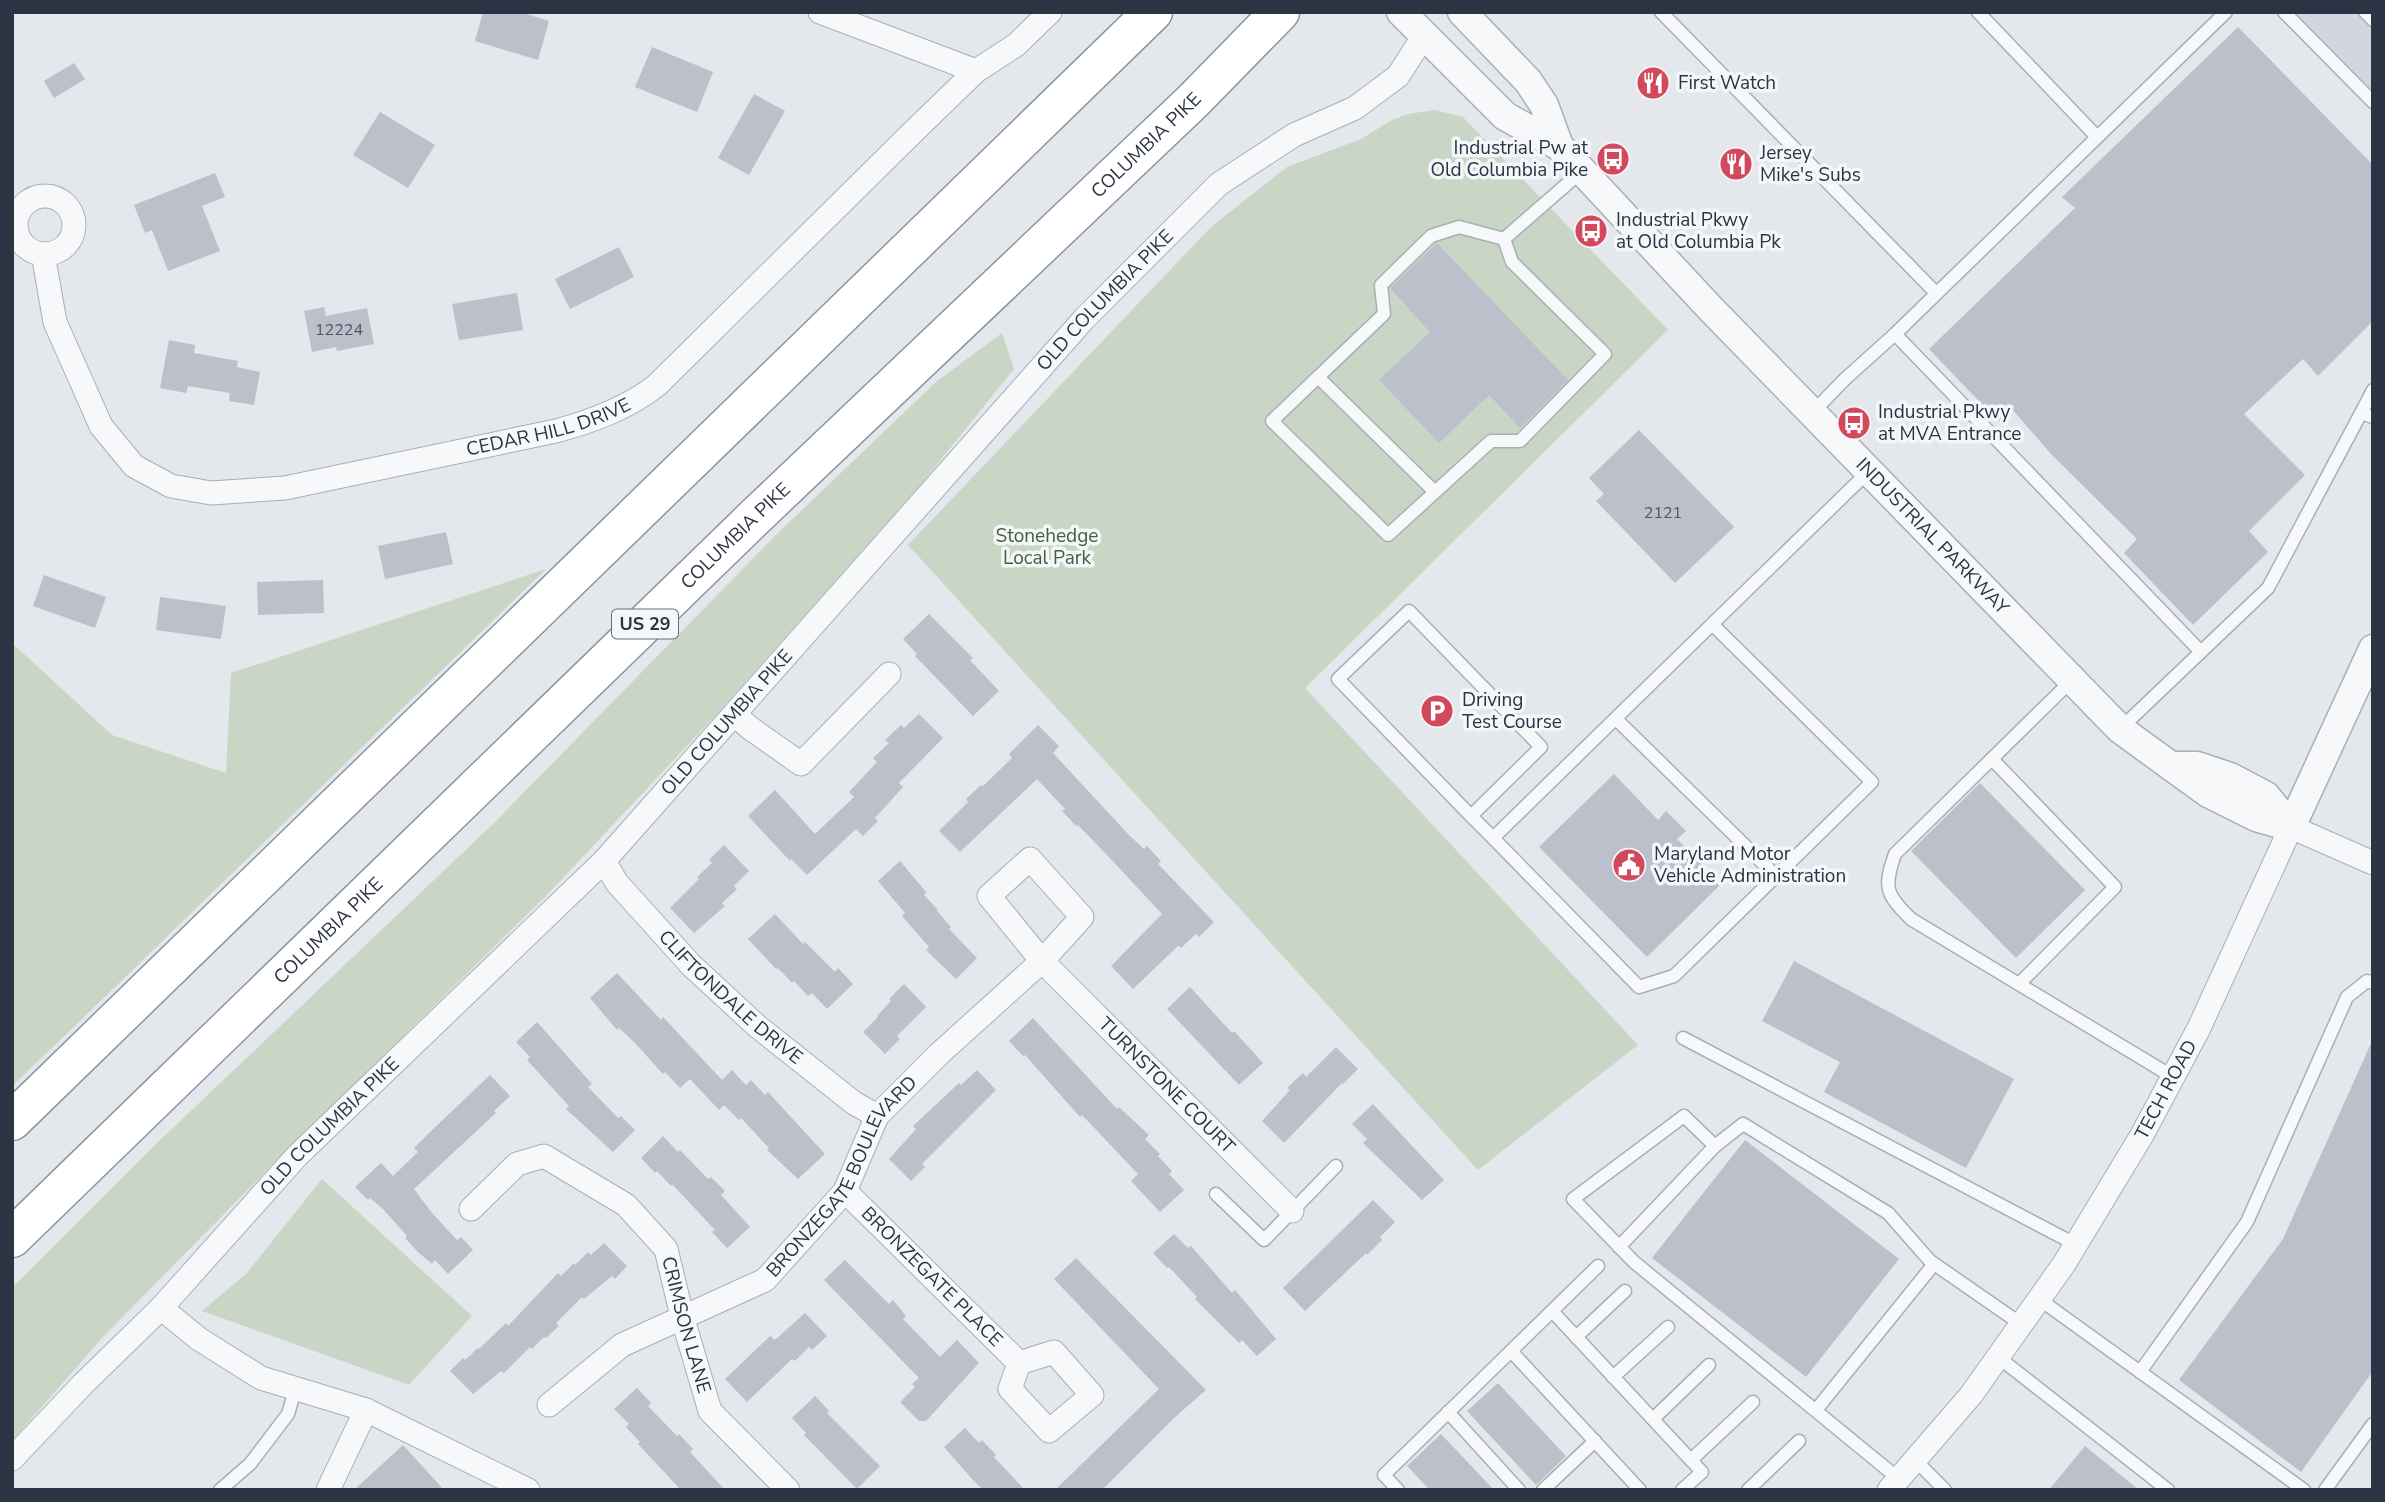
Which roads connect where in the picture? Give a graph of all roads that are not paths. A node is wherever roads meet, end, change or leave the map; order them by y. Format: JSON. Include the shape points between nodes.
{"nodes":[{"id":1,"x":820,"y":12,"type":"edge"},
{"id":2,"x":1050,"y":12,"type":"edge"},
{"id":3,"x":1280,"y":12,"type":"edge"},
{"id":4,"x":1401,"y":12,"type":"edge"},
{"id":5,"x":1454,"y":12,"type":"edge"},
{"id":6,"x":1462,"y":12,"type":"edge"},
{"id":7,"x":1661,"y":12,"type":"edge"},
{"id":8,"x":1978,"y":12,"type":"edge"},
{"id":9,"x":2225,"y":12,"type":"edge"},
{"id":10,"x":2284,"y":12,"type":"edge"},
{"id":11,"x":2365,"y":12,"type":"edge"},
{"id":12,"x":1139,"y":19,"type":"edge"},
{"id":13,"x":2373,"y":20,"type":"edge"},
{"id":14,"x":1425,"y":34,"type":"junction"},
{"id":15,"x":976,"y":71,"type":"junction"},
{"id":16,"x":2373,"y":102,"type":"edge"},
{"id":17,"x":2097,"y":137,"type":"junction"},
{"id":18,"x":1559,"y":146,"type":"junction"},
{"id":19,"x":1583,"y":171,"type":"junction"},
{"id":20,"x":1504,"y":239,"type":"junction"},
{"id":21,"x":43,"y":254,"type":"dead end"},
{"id":22,"x":1937,"y":293,"type":"junction"},
{"id":23,"x":1895,"y":334,"type":"junction"},
{"id":24,"x":1318,"y":377,"type":"junction"},
{"id":25,"x":2373,"y":390,"type":"edge"},
{"id":26,"x":1812,"y":414,"type":"junction"},
{"id":27,"x":2367,"y":415,"type":"edge"},
{"id":28,"x":1868,"y":472,"type":"junction"},
{"id":29,"x":1435,"y":492,"type":"junction"},
{"id":30,"x":1712,"y":624,"type":"junction"},
{"id":31,"x":2373,"y":649,"type":"edge"},
{"id":32,"x":2201,"y":652,"type":"junction"},
{"id":33,"x":889,"y":674,"type":"dead end"},
{"id":34,"x":2071,"y":681,"type":"junction"},
{"id":35,"x":735,"y":715,"type":"junction"},
{"id":36,"x":1615,"y":719,"type":"junction"},
{"id":37,"x":2120,"y":729,"type":"junction"},
{"id":38,"x":1992,"y":759,"type":"junction"},
{"id":39,"x":1471,"y":816,"type":"junction"},
{"id":40,"x":2291,"y":827,"type":"junction"},
{"id":41,"x":1493,"y":838,"type":"junction"},
{"id":42,"x":604,"y":861,"type":"junction"},
{"id":43,"x":2373,"y":863,"type":"edge"},
{"id":44,"x":1776,"y":876,"type":"junction"},
{"id":45,"x":1042,"y":961,"type":"joint"},
{"id":46,"x":2373,"y":983,"type":"edge"},
{"id":47,"x":2019,"y":984,"type":"junction"},
{"id":48,"x":1683,"y":1038,"type":"dead end"},
{"id":49,"x":2173,"y":1077,"type":"junction"},
{"id":50,"x":877,"y":1116,"type":"junction"},
{"id":51,"x":12,"y":1121,"type":"edge"},
{"id":52,"x":1715,"y":1146,"type":"junction"},
{"id":53,"x":1336,"y":1166,"type":"dead end"},
{"id":54,"x":845,"y":1191,"type":"junction"},
{"id":55,"x":1216,"y":1195,"type":"dead end"},
{"id":56,"x":471,"y":1209,"type":"dead end"},
{"id":57,"x":1292,"y":1212,"type":"junction"},
{"id":58,"x":12,"y":1238,"type":"edge"},
{"id":59,"x":2076,"y":1244,"type":"junction"},
{"id":60,"x":1619,"y":1247,"type":"junction"},
{"id":61,"x":1934,"y":1264,"type":"junction"},
{"id":62,"x":1598,"y":1266,"type":"dead end"},
{"id":63,"x":1625,"y":1291,"type":"dead end"},
{"id":64,"x":2039,"y":1299,"type":"junction"},
{"id":65,"x":161,"y":1308,"type":"junction"},
{"id":66,"x":1552,"y":1311,"type":"junction"},
{"id":67,"x":682,"y":1316,"type":"junction"},
{"id":68,"x":2021,"y":1324,"type":"junction"},
{"id":69,"x":1668,"y":1327,"type":"dead end"},
{"id":70,"x":1576,"y":1337,"type":"junction"},
{"id":71,"x":1511,"y":1351,"type":"junction"},
{"id":72,"x":1998,"y":1357,"type":"junction"},
{"id":73,"x":1018,"y":1363,"type":"dead end"},
{"id":74,"x":1709,"y":1365,"type":"dead end"},
{"id":75,"x":2140,"y":1372,"type":"junction"},
{"id":76,"x":1613,"y":1377,"type":"junction"},
{"id":77,"x":296,"y":1387,"type":"junction"},
{"id":78,"x":1754,"y":1402,"type":"dead end"},
{"id":79,"x":549,"y":1405,"type":"dead end"},
{"id":80,"x":366,"y":1410,"type":"junction"},
{"id":81,"x":1816,"y":1410,"type":"junction"},
{"id":82,"x":1448,"y":1412,"type":"junction"},
{"id":83,"x":1653,"y":1419,"type":"junction"},
{"id":84,"x":2373,"y":1424,"type":"edge"},
{"id":85,"x":1595,"y":1441,"type":"junction"},
{"id":86,"x":1799,"y":1441,"type":"dead end"},
{"id":87,"x":12,"y":1459,"type":"edge"},
{"id":88,"x":1691,"y":1460,"type":"junction"},
{"id":89,"x":1915,"y":1460,"type":"junction"},
{"id":90,"x":1894,"y":1484,"type":"edge"},
{"id":91,"x":220,"y":1490,"type":"edge"},
{"id":92,"x":328,"y":1490,"type":"edge"},
{"id":93,"x":528,"y":1490,"type":"edge"},
{"id":94,"x":788,"y":1490,"type":"edge"},
{"id":95,"x":1398,"y":1490,"type":"edge"},
{"id":96,"x":1518,"y":1490,"type":"edge"},
{"id":97,"x":1543,"y":1490,"type":"edge"},
{"id":98,"x":1640,"y":1490,"type":"edge"},
{"id":99,"x":1682,"y":1490,"type":"edge"},
{"id":100,"x":1748,"y":1490,"type":"edge"},
{"id":101,"x":1945,"y":1490,"type":"edge"},
{"id":102,"x":2168,"y":1490,"type":"edge"},
{"id":103,"x":2304,"y":1490,"type":"edge"},
{"id":104,"x":2325,"y":1490,"type":"edge"}],
"edges":[{"from":1,"to":15,"type":"street"},
{"from":2,"to":15,"type":"street","name":"CEDAR HILL DRIVE","via":[[1016,45]]},
{"from":3,"to":58,"type":"highway","name":"COLUMBIA PIKE","number":"US 29","via":[[1193,101],[757,515]]},
{"from":4,"to":14,"type":"street","name":"INDUSTRIAL PARKWAY"},
{"from":5,"to":14,"type":"street","name":"OLD COLUMBIA PIKE"},
{"from":6,"to":18,"type":"street","name":"INDUSTRIAL PARKWAY","via":[[1528,81],[1544,106]]},
{"from":7,"to":22,"type":"lane"},
{"from":8,"to":17,"type":"lane"},
{"from":9,"to":17,"type":"lane"},
{"from":10,"to":16,"type":"lane"},
{"from":11,"to":13,"type":"lane"},
{"from":12,"to":51,"type":"highway"},
{"from":14,"to":18,"type":"street","name":"INDUSTRIAL PARKWAY","via":[[1506,116]]},
{"from":14,"to":35,"type":"street","name":"OLD COLUMBIA PIKE","via":[[1398,76],[1355,108],[1294,135],[1219,184],[1084,319]]},
{"from":15,"to":21,"type":"street","name":"CEDAR HILL DRIVE","via":[[640,398],[556,431],[285,488],[211,493],[171,486],[134,466],[101,426],[55,322]]},
{"from":17,"to":22,"type":"lane"},
{"from":18,"to":19,"type":"street","name":"INDUSTRIAL PARKWAY"},
{"from":19,"to":20,"type":"lane"},
{"from":19,"to":26,"type":"street","name":"INDUSTRIAL PARKWAY"},
{"from":20,"to":24,"type":"lane","via":[[1459,227],[1431,236],[1381,285],[1384,314]]},
{"from":20,"to":29,"type":"lane","via":[[1512,262],[1605,354],[1520,441],[1491,441]]},
{"from":22,"to":23,"type":"lane"},
{"from":23,"to":26,"type":"lane"},
{"from":23,"to":32,"type":"lane"},
{"from":24,"to":29,"type":"lane"},
{"from":24,"to":29,"type":"lane","via":[[1272,421],[1388,536]]},
{"from":25,"to":27,"type":"lane"},
{"from":26,"to":28,"type":"street","name":"INDUSTRIAL PARKWAY"},
{"from":27,"to":32,"type":"lane","via":[[2268,589]]},
{"from":28,"to":30,"type":"lane"},
{"from":28,"to":34,"type":"street","name":"INDUSTRIAL PARKWAY"},
{"from":30,"to":36,"type":"lane"},
{"from":30,"to":44,"type":"lane","via":[[1872,782]]},
{"from":31,"to":40,"type":"street","name":"TECH ROAD"},
{"from":32,"to":37,"type":"lane"},
{"from":33,"to":35,"type":"street","via":[[801,764]]},
{"from":34,"to":37,"type":"street","name":"INDUSTRIAL PARKWAY"},
{"from":34,"to":38,"type":"lane"},
{"from":35,"to":42,"type":"street","name":"OLD COLUMBIA PIKE"},
{"from":36,"to":41,"type":"lane"},
{"from":36,"to":44,"type":"lane"},
{"from":37,"to":40,"type":"street","name":"INDUSTRIAL PARKWAY","via":[[2169,765],[2197,766],[2266,796]]},
{"from":38,"to":47,"type":"lane","via":[[2115,887]]},
{"from":38,"to":47,"type":"lane","via":[[1895,854],[1886,878],[1892,900],[1911,919]]},
{"from":39,"to":39,"type":"lane","via":[[1338,679],[1409,611],[1541,747]]},
{"from":39,"to":41,"type":"lane"},
{"from":40,"to":43,"type":"street","name":"INDUSTRIAL PARKWAY"},
{"from":40,"to":49,"type":"street","name":"TECH ROAD"},
{"from":41,"to":44,"type":"lane","via":[[1639,987],[1674,975]]},
{"from":42,"to":50,"type":"street","name":"CLIFTONDALE DRIVE","via":[[617,883],[691,965],[757,1026]]},
{"from":42,"to":65,"type":"street","name":"OLD COLUMBIA PIKE","via":[[298,1156]]},
{"from":45,"to":50,"type":"street","name":"BRONZEGATE BOULEVARD"},
{"from":45,"to":57,"type":"street","name":"TURNSTONE COURT"},
{"from":46,"to":75,"type":"lane","via":[[2367,981],[2347,997],[2247,1222]]},
{"from":47,"to":49,"type":"lane"},
{"from":48,"to":59,"type":"lane"},
{"from":49,"to":59,"type":"street","name":"TECH ROAD"},
{"from":50,"to":54,"type":"street","name":"BRONZEGATE BOULEVARD"},
{"from":52,"to":60,"type":"lane"},
{"from":52,"to":60,"type":"lane","via":[[1684,1116],[1573,1199]]},
{"from":52,"to":61,"type":"lane","via":[[1743,1124],[1888,1213]]},
{"from":53,"to":57,"type":"lane"},
{"from":54,"to":67,"type":"street","name":"BRONZEGATE BOULEVARD","via":[[765,1280]]},
{"from":54,"to":73,"type":"street","name":"BRONZEGATE PLACE"},
{"from":55,"to":57,"type":"lane","via":[[1264,1240]]},
{"from":56,"to":67,"type":"street","name":"CRIMSON LANE","via":[[517,1164],[544,1156],[626,1205],[666,1249]]},
{"from":59,"to":64,"type":"street","name":"TECH ROAD"},
{"from":60,"to":81,"type":"lane"},
{"from":61,"to":68,"type":"lane"},
{"from":61,"to":81,"type":"lane"},
{"from":62,"to":66,"type":"lane"},
{"from":63,"to":70,"type":"lane"},
{"from":64,"to":68,"type":"street","name":"TECH ROAD"},
{"from":64,"to":75,"type":"lane"},
{"from":65,"to":77,"type":"street","via":[[199,1339],[261,1378]]},
{"from":65,"to":87,"type":"street","name":"OLD COLUMBIA PIKE"},
{"from":66,"to":70,"type":"lane"},
{"from":66,"to":71,"type":"lane"},
{"from":67,"to":79,"type":"street","name":"BRONZEGATE BOULEVARD","via":[[622,1345]]},
{"from":67,"to":94,"type":"street","name":"CRIMSON LANE","via":[[710,1411]]},
{"from":68,"to":72,"type":"street","name":"TECH ROAD"},
{"from":69,"to":76,"type":"lane"},
{"from":70,"to":76,"type":"lane"},
{"from":71,"to":82,"type":"lane"},
{"from":71,"to":85,"type":"lane"},
{"from":72,"to":89,"type":"street","name":"TECH ROAD"},
{"from":72,"to":102,"type":"lane"},
{"from":74,"to":83,"type":"lane"},
{"from":75,"to":103,"type":"lane"},
{"from":76,"to":83,"type":"lane"},
{"from":77,"to":80,"type":"street"},
{"from":77,"to":91,"type":"lane","via":[[288,1414],[250,1464]]},
{"from":78,"to":88,"type":"lane"},
{"from":80,"to":92,"type":"street"},
{"from":80,"to":93,"type":"street"},
{"from":81,"to":90,"type":"lane"},
{"from":82,"to":95,"type":"lane","via":[[1384,1475]]},
{"from":82,"to":96,"type":"lane"},
{"from":83,"to":88,"type":"lane"},
{"from":84,"to":104,"type":"lane"},
{"from":85,"to":97,"type":"lane"},
{"from":85,"to":98,"type":"lane"},
{"from":86,"to":100,"type":"lane"},
{"from":88,"to":99,"type":"lane","via":[[1702,1472]]},
{"from":89,"to":90,"type":"street","name":"TECH ROAD"},
{"from":89,"to":101,"type":"lane"}]}
